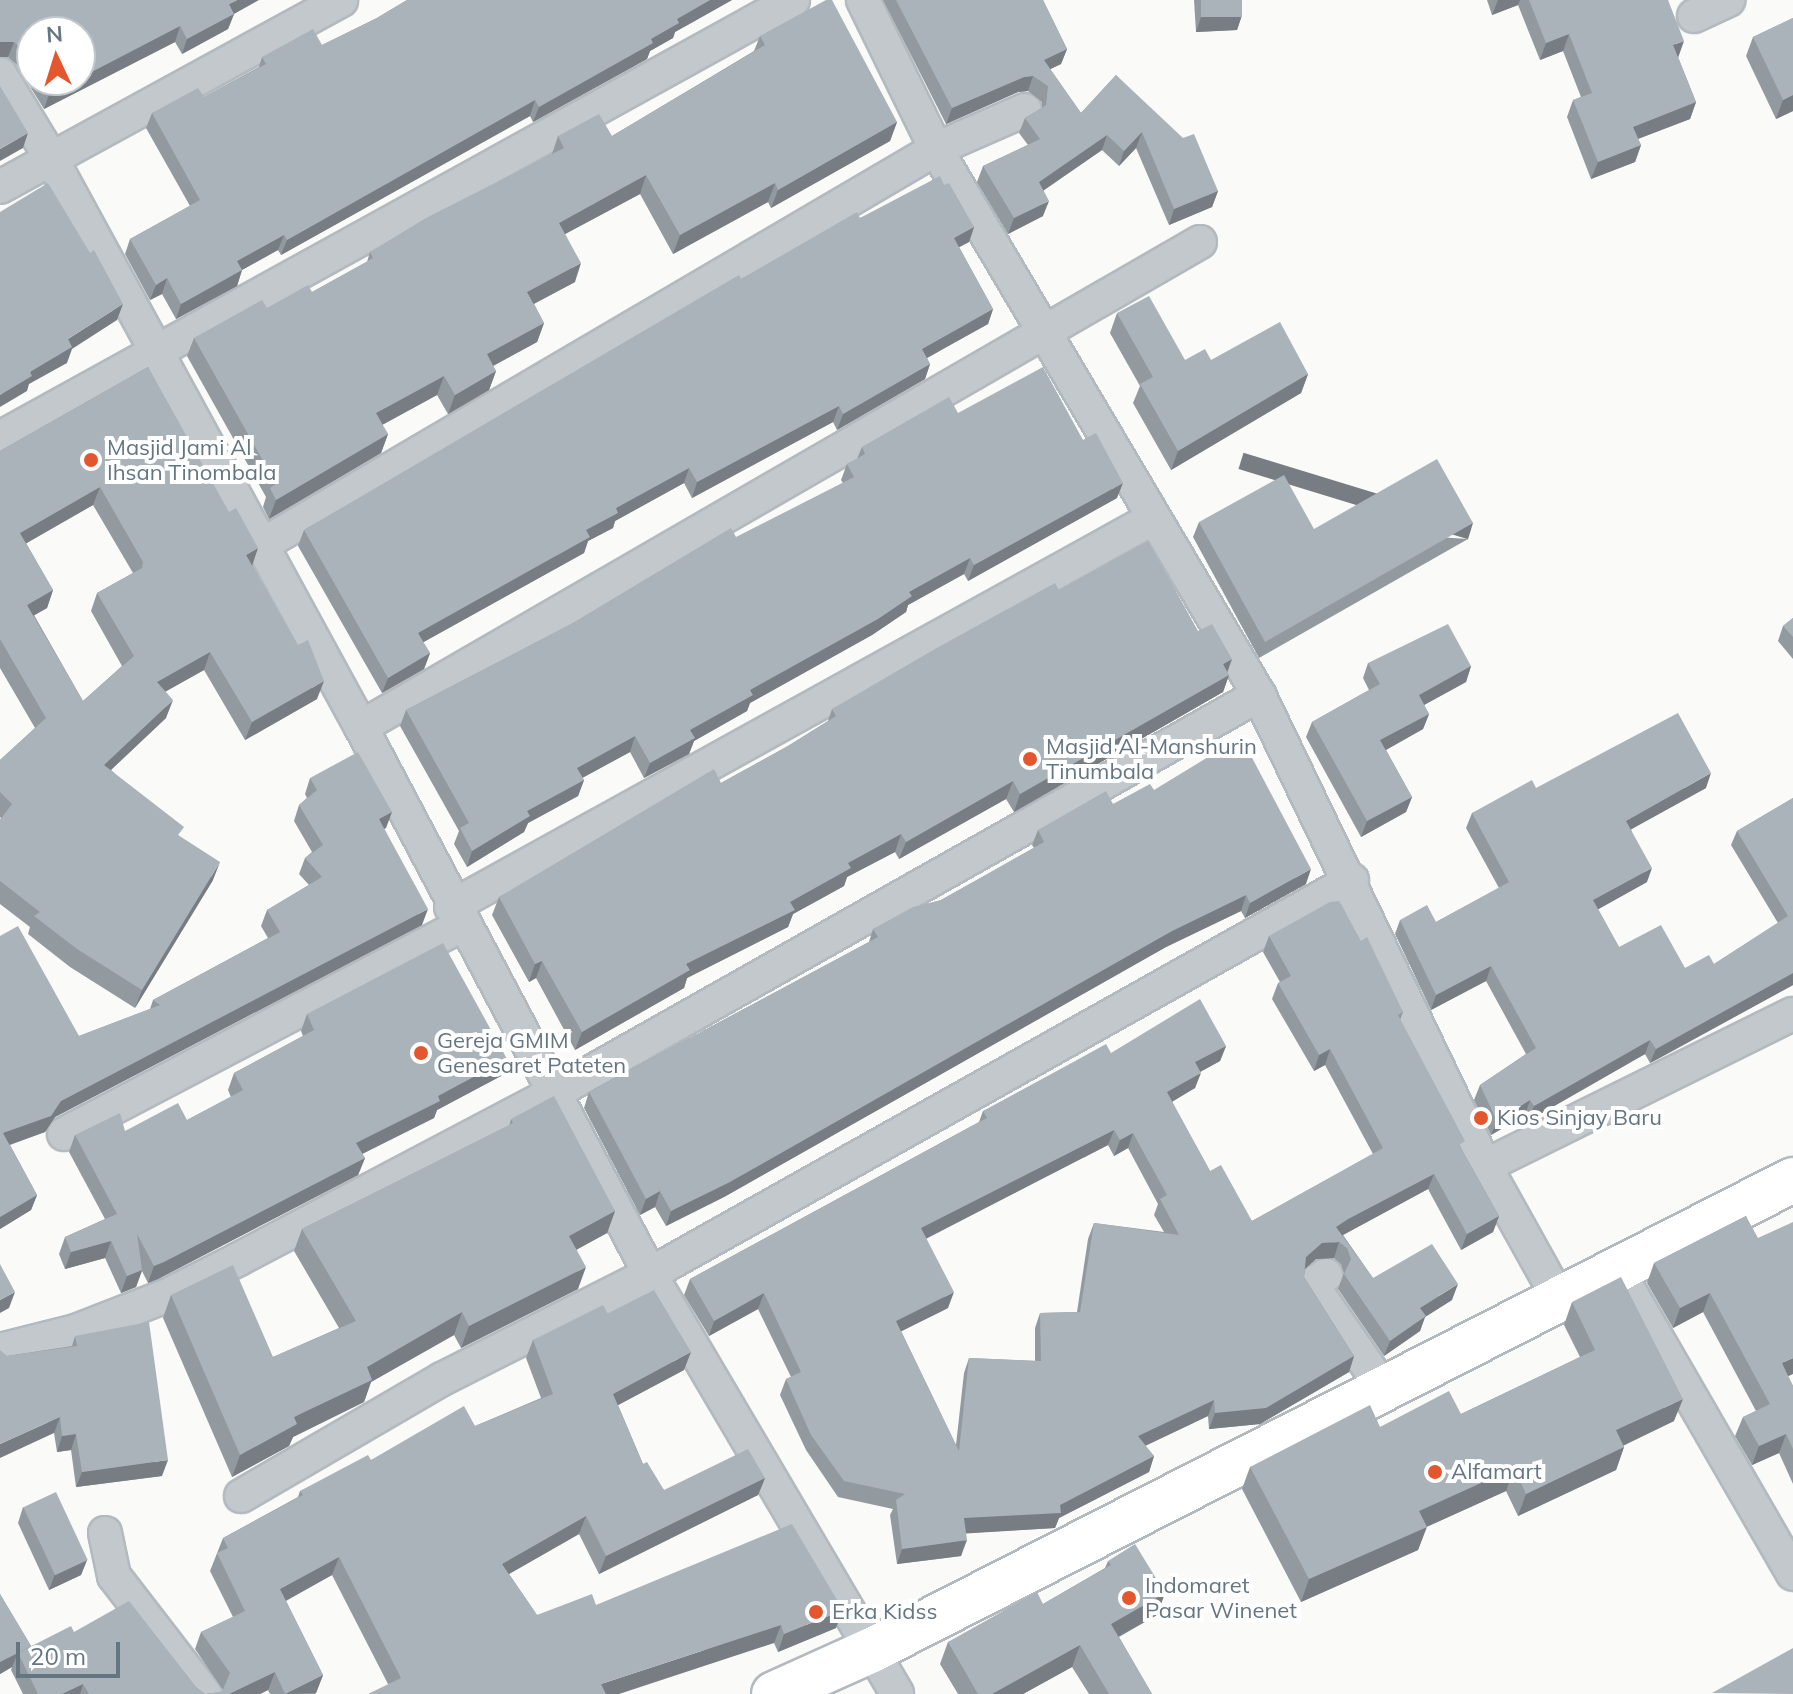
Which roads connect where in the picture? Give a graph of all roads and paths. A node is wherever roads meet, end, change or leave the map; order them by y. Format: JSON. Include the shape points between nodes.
{"nodes":[{"id":1,"x":341,"y":0,"type":"edge"},
{"id":2,"x":793,"y":0,"type":"edge"},
{"id":3,"x":863,"y":0,"type":"edge"},
{"id":4,"x":1728,"y":0,"type":"edge"},
{"id":5,"x":1694,"y":16,"type":"dead end"},
{"id":6,"x":0,"y":74,"type":"edge"},
{"id":7,"x":1025,"y":110,"type":"dead end"},
{"id":8,"x":936,"y":149,"type":"junction"},
{"id":9,"x":52,"y":160,"type":"junction"},
{"id":10,"x":0,"y":187,"type":"edge"},
{"id":11,"x":1200,"y":242,"type":"dead end"},
{"id":12,"x":1047,"y":331,"type":"junction"},
{"id":13,"x":155,"y":356,"type":"junction"},
{"id":14,"x":0,"y":438,"type":"edge"},
{"id":15,"x":1154,"y":518,"type":"junction"},
{"id":16,"x":260,"y":546,"type":"junction"},
{"id":17,"x":1259,"y":695,"type":"junction"},
{"id":18,"x":361,"y":727,"type":"junction"},
{"id":19,"x":1352,"y":880,"type":"junction"},
{"id":20,"x":457,"y":916,"type":"junction"},
{"id":21,"x":1793,"y":1014,"type":"edge"},
{"id":22,"x":554,"y":1093,"type":"junction"},
{"id":23,"x":64,"y":1134,"type":"dead end"},
{"id":24,"x":1485,"y":1166,"type":"junction"},
{"id":25,"x":1793,"y":1180,"type":"edge"},
{"id":26,"x":1617,"y":1269,"type":"junction"},
{"id":27,"x":650,"y":1274,"type":"junction"},
{"id":28,"x":1326,"y":1275,"type":"dead end"},
{"id":29,"x":1559,"y":1299,"type":"junction"},
{"id":30,"x":0,"y":1350,"type":"edge"},
{"id":31,"x":1383,"y":1388,"type":"junction"},
{"id":32,"x":241,"y":1496,"type":"dead end"},
{"id":33,"x":105,"y":1533,"type":"dead end"},
{"id":34,"x":1793,"y":1574,"type":"edge"},
{"id":35,"x":872,"y":1650,"type":"junction"},
{"id":36,"x":205,"y":1694,"type":"edge"},
{"id":37,"x":774,"y":1694,"type":"edge"},
{"id":38,"x":897,"y":1694,"type":"edge"}],
"edges":[{"from":1,"to":9,"type":"street"},
{"from":2,"to":13,"type":"street"},
{"from":3,"to":8,"type":"street"},
{"from":4,"to":5,"type":"street"},
{"from":6,"to":9,"type":"street"},
{"from":7,"to":8,"type":"street"},
{"from":8,"to":12,"type":"street"},
{"from":8,"to":16,"type":"street"},
{"from":9,"to":10,"type":"street"},
{"from":9,"to":13,"type":"street"},
{"from":11,"to":12,"type":"street"},
{"from":12,"to":15,"type":"street"},
{"from":12,"to":18,"type":"street"},
{"from":13,"to":14,"type":"street"},
{"from":13,"to":16,"type":"street"},
{"from":15,"to":17,"type":"street"},
{"from":15,"to":20,"type":"street"},
{"from":16,"to":18,"type":"street"},
{"from":17,"to":19,"type":"street"},
{"from":17,"to":22,"type":"street"},
{"from":18,"to":20,"type":"street"},
{"from":19,"to":24,"type":"street"},
{"from":19,"to":27,"type":"street"},
{"from":20,"to":22,"type":"street"},
{"from":20,"to":23,"type":"street"},
{"from":21,"to":24,"type":"street"},
{"from":22,"to":27,"type":"street"},
{"from":22,"to":30,"type":"street","via":[[166,1296],[76,1331]]},
{"from":24,"to":29,"type":"street"},
{"from":25,"to":26,"type":"street"},
{"from":26,"to":29,"type":"street"},
{"from":26,"to":34,"type":"street"},
{"from":27,"to":32,"type":"street","via":[[442,1379]]},
{"from":27,"to":35,"type":"street"},
{"from":28,"to":31,"type":"street","via":[[1317,1281],[1317,1292]]},
{"from":29,"to":31,"type":"street"},
{"from":31,"to":35,"type":"street"},
{"from":33,"to":36,"type":"street","via":[[114,1576]]},
{"from":35,"to":37,"type":"street"},
{"from":35,"to":38,"type":"street"}]}
